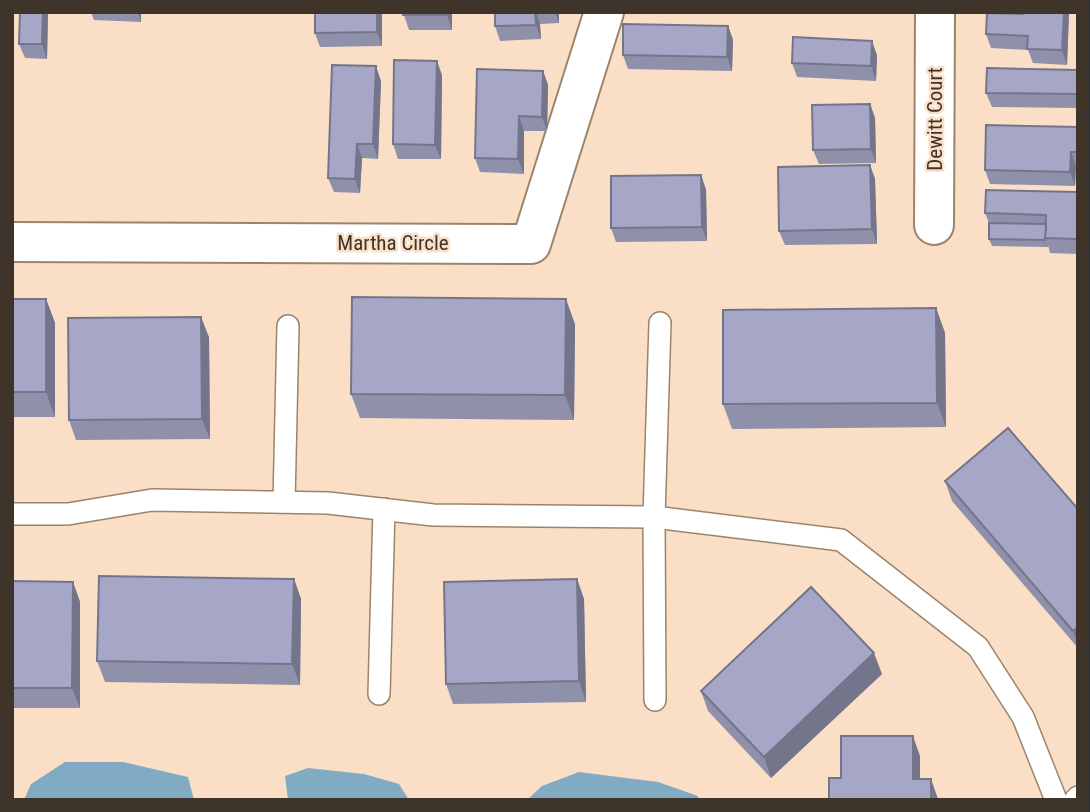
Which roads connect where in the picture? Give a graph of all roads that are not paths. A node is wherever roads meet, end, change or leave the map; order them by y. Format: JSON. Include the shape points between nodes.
{"nodes":[{"id":1,"x":604,"y":12,"type":"edge"},
{"id":2,"x":935,"y":12,"type":"edge"},
{"id":3,"x":934,"y":225,"type":"dead end"},
{"id":4,"x":12,"y":242,"type":"edge"},
{"id":5,"x":660,"y":323,"type":"dead end"},
{"id":6,"x":288,"y":326,"type":"dead end"},
{"id":7,"x":284,"y":502,"type":"junction"},
{"id":8,"x":384,"y":509,"type":"junction"},
{"id":9,"x":12,"y":514,"type":"edge"},
{"id":10,"x":653,"y":517,"type":"junction"},
{"id":11,"x":379,"y":694,"type":"dead end"},
{"id":12,"x":655,"y":700,"type":"dead end"},
{"id":13,"x":1056,"y":800,"type":"edge"}],
"edges":[{"from":1,"to":4,"type":"street","name":"Martha Circle","via":[[531,244]]},
{"from":2,"to":3,"type":"street","name":"Dewitt Court"},
{"from":5,"to":10,"type":"lane"},
{"from":6,"to":7,"type":"lane"},
{"from":7,"to":8,"type":"lane"},
{"from":7,"to":9,"type":"lane","via":[[152,500],[68,514]]},
{"from":8,"to":10,"type":"lane","via":[[433,515]]},
{"from":8,"to":11,"type":"lane"},
{"from":10,"to":12,"type":"lane"},
{"from":10,"to":13,"type":"lane","via":[[841,540],[978,647],[1023,717]]}]}
